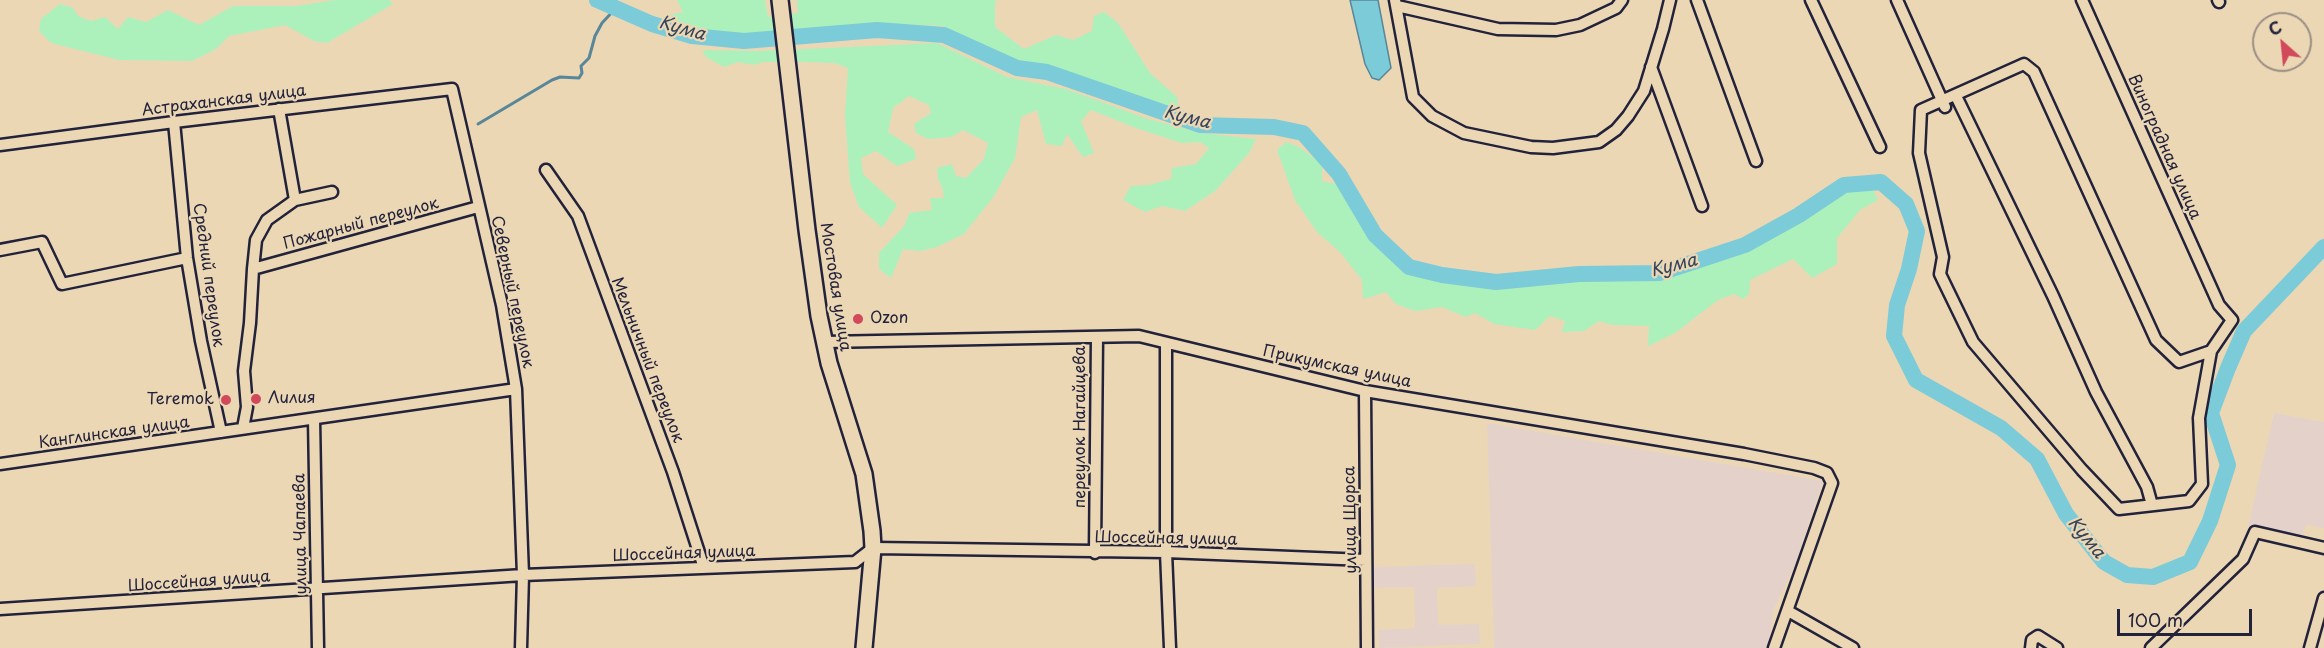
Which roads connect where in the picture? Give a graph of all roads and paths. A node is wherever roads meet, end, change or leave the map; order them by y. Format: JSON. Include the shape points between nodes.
{"nodes":[{"id":1,"x":780,"y":0,"type":"edge"},
{"id":2,"x":1622,"y":0,"type":"edge"},
{"id":3,"x":1670,"y":0,"type":"edge"},
{"id":4,"x":1697,"y":0,"type":"edge"},
{"id":5,"x":1811,"y":0,"type":"edge"},
{"id":6,"x":1897,"y":0,"type":"edge"},
{"id":7,"x":2082,"y":0,"type":"edge"},
{"id":8,"x":1396,"y":3,"type":"edge"},
{"id":9,"x":1651,"y":67,"type":"junction"},
{"id":10,"x":452,"y":89,"type":"joint"},
{"id":11,"x":1956,"y":96,"type":"junction"},
{"id":12,"x":1943,"y":104,"type":"junction"},
{"id":13,"x":279,"y":109,"type":"junction"},
{"id":14,"x":174,"y":122,"type":"junction"},
{"id":15,"x":0,"y":145,"type":"edge"},
{"id":16,"x":1880,"y":147,"type":"dead end"},
{"id":17,"x":1756,"y":161,"type":"dead end"},
{"id":18,"x":546,"y":170,"type":"dead end"},
{"id":19,"x":332,"y":192,"type":"dead end"},
{"id":20,"x":295,"y":200,"type":"junction"},
{"id":21,"x":1702,"y":206,"type":"dead end"},
{"id":22,"x":478,"y":207,"type":"junction"},
{"id":23,"x":0,"y":250,"type":"edge"},
{"id":24,"x":188,"y":258,"type":"junction"},
{"id":25,"x":253,"y":269,"type":"junction"},
{"id":26,"x":1097,"y":337,"type":"junction"},
{"id":27,"x":825,"y":342,"type":"junction"},
{"id":28,"x":1166,"y":343,"type":"junction"},
{"id":29,"x":2211,"y":351,"type":"junction"},
{"id":30,"x":516,"y":389,"type":"junction"},
{"id":31,"x":1365,"y":391,"type":"junction"},
{"id":32,"x":314,"y":419,"type":"junction"},
{"id":33,"x":243,"y":428,"type":"junction"},
{"id":34,"x":221,"y":432,"type":"junction"},
{"id":35,"x":0,"y":464,"type":"edge"},
{"id":36,"x":2152,"y":505,"type":"junction"},
{"id":37,"x":873,"y":548,"type":"junction"},
{"id":38,"x":2324,"y":548,"type":"edge"},
{"id":39,"x":1166,"y":552,"type":"junction"},
{"id":40,"x":1095,"y":553,"type":"junction"},
{"id":41,"x":1366,"y":560,"type":"junction"},
{"id":42,"x":704,"y":568,"type":"junction"},
{"id":43,"x":523,"y":575,"type":"junction"},
{"id":44,"x":318,"y":589,"type":"junction"},
{"id":45,"x":2324,"y":598,"type":"edge"},
{"id":46,"x":0,"y":609,"type":"edge"},
{"id":47,"x":1788,"y":611,"type":"junction"},
{"id":48,"x":318,"y":648,"type":"edge"},
{"id":49,"x":521,"y":648,"type":"edge"},
{"id":50,"x":864,"y":648,"type":"edge"},
{"id":51,"x":1170,"y":648,"type":"edge"},
{"id":52,"x":1367,"y":648,"type":"edge"},
{"id":53,"x":1774,"y":648,"type":"edge"},
{"id":54,"x":1853,"y":648,"type":"edge"},
{"id":55,"x":2031,"y":648,"type":"edge"},
{"id":56,"x":2057,"y":648,"type":"edge"},
{"id":57,"x":2151,"y":648,"type":"edge"},
{"id":58,"x":2310,"y":648,"type":"edge"}],
"edges":[{"from":1,"to":27,"type":"main road","name":"Мостовая улица","via":[[807,230]]},
{"from":2,"to":8,"type":"street","via":[[1616,8],[1580,25],[1556,30],[1498,28]]},
{"from":3,"to":9,"type":"street"},
{"from":4,"to":17,"type":"street"},
{"from":5,"to":16,"type":"street"},
{"from":6,"to":12,"type":"street"},
{"from":7,"to":29,"type":"street","name":"Виноградная улица","via":[[2219,305],[2232,320]]},
{"from":8,"to":9,"type":"street","via":[[1413,97],[1432,116],[1464,133],[1531,147],[1599,142],[1628,116],[1644,91]]},
{"from":9,"to":21,"type":"street"},
{"from":10,"to":13,"type":"street","name":"Астраханская улица"},
{"from":10,"to":22,"type":"street","name":"Северный переулок"},
{"from":11,"to":12,"type":"street"},
{"from":11,"to":29,"type":"street","via":[[2024,64],[2034,72],[2156,340],[2179,362]]},
{"from":11,"to":36,"type":"street","via":[[2096,392],[2147,487]]},
{"from":12,"to":36,"type":"street","via":[[1921,110],[1919,153],[1943,257],[1940,274],[1973,342],[2119,508]]},
{"from":13,"to":14,"type":"street","name":"Астраханская улица"},
{"from":13,"to":20,"type":"street"},
{"from":14,"to":15,"type":"street","name":"Астраханская улица"},
{"from":14,"to":24,"type":"street","name":"Средний переулок"},
{"from":18,"to":42,"type":"street","name":"Мельничный переулок","via":[[578,216],[673,472]]},
{"from":19,"to":20,"type":"street"},
{"from":20,"to":25,"type":"street","via":[[267,220],[256,240]]},
{"from":22,"to":25,"type":"street","name":"Пожарный переулок"},
{"from":22,"to":30,"type":"street","name":"Северный переулок","via":[[502,305]]},
{"from":23,"to":24,"type":"street","via":[[42,242],[62,284]]},
{"from":24,"to":34,"type":"street","name":"Средний переулок"},
{"from":25,"to":33,"type":"street"},
{"from":26,"to":27,"type":"street","name":"Прикумская улица"},
{"from":26,"to":28,"type":"street","name":"Прикумская улица","via":[[1139,336]]},
{"from":26,"to":40,"type":"street","name":"переулок Нагайцева"},
{"from":27,"to":37,"type":"main road","name":"Мостовая улица","via":[[864,474]]},
{"from":28,"to":31,"type":"street","name":"Прикумская улица"},
{"from":28,"to":39,"type":"street"},
{"from":29,"to":36,"type":"street","via":[[2199,418],[2202,484],[2189,501]]},
{"from":30,"to":32,"type":"street","name":"Канглинская улица"},
{"from":30,"to":43,"type":"street","name":"Северный переулок"},
{"from":31,"to":41,"type":"street","name":"улица Щорса"},
{"from":31,"to":47,"type":"street","name":"Прикумская улица","via":[[1744,454],[1827,473],[1832,483]]},
{"from":32,"to":33,"type":"street","name":"Канглинская улица"},
{"from":32,"to":44,"type":"street","name":"улица Чапаева"},
{"from":33,"to":34,"type":"street","name":"Канглинская улица"},
{"from":34,"to":35,"type":"street","name":"Канглинская улица"},
{"from":37,"to":40,"type":"street","name":"Шоссейная улица"},
{"from":37,"to":42,"type":"street","name":"Шоссейная улица","via":[[855,562]]},
{"from":37,"to":50,"type":"main road","name":"Мостовая улица"},
{"from":38,"to":57,"type":"street","via":[[2255,532],[2242,560]]},
{"from":39,"to":40,"type":"street","name":"Шоссейная улица"},
{"from":39,"to":41,"type":"street","name":"Шоссейная улица"},
{"from":39,"to":51,"type":"street"},
{"from":41,"to":52,"type":"street","name":"улица Щорса"},
{"from":42,"to":43,"type":"street","name":"Шоссейная улица"},
{"from":43,"to":44,"type":"street","name":"Шоссейная улица"},
{"from":43,"to":49,"type":"street","name":"Северный переулок"},
{"from":44,"to":46,"type":"street","name":"Шоссейная улица"},
{"from":44,"to":48,"type":"street","name":"улица Чапаева"},
{"from":45,"to":58,"type":"street"},
{"from":47,"to":53,"type":"street"},
{"from":47,"to":54,"type":"street"},
{"from":55,"to":56,"type":"street","via":[[2032,640],[2038,636]]}]}
